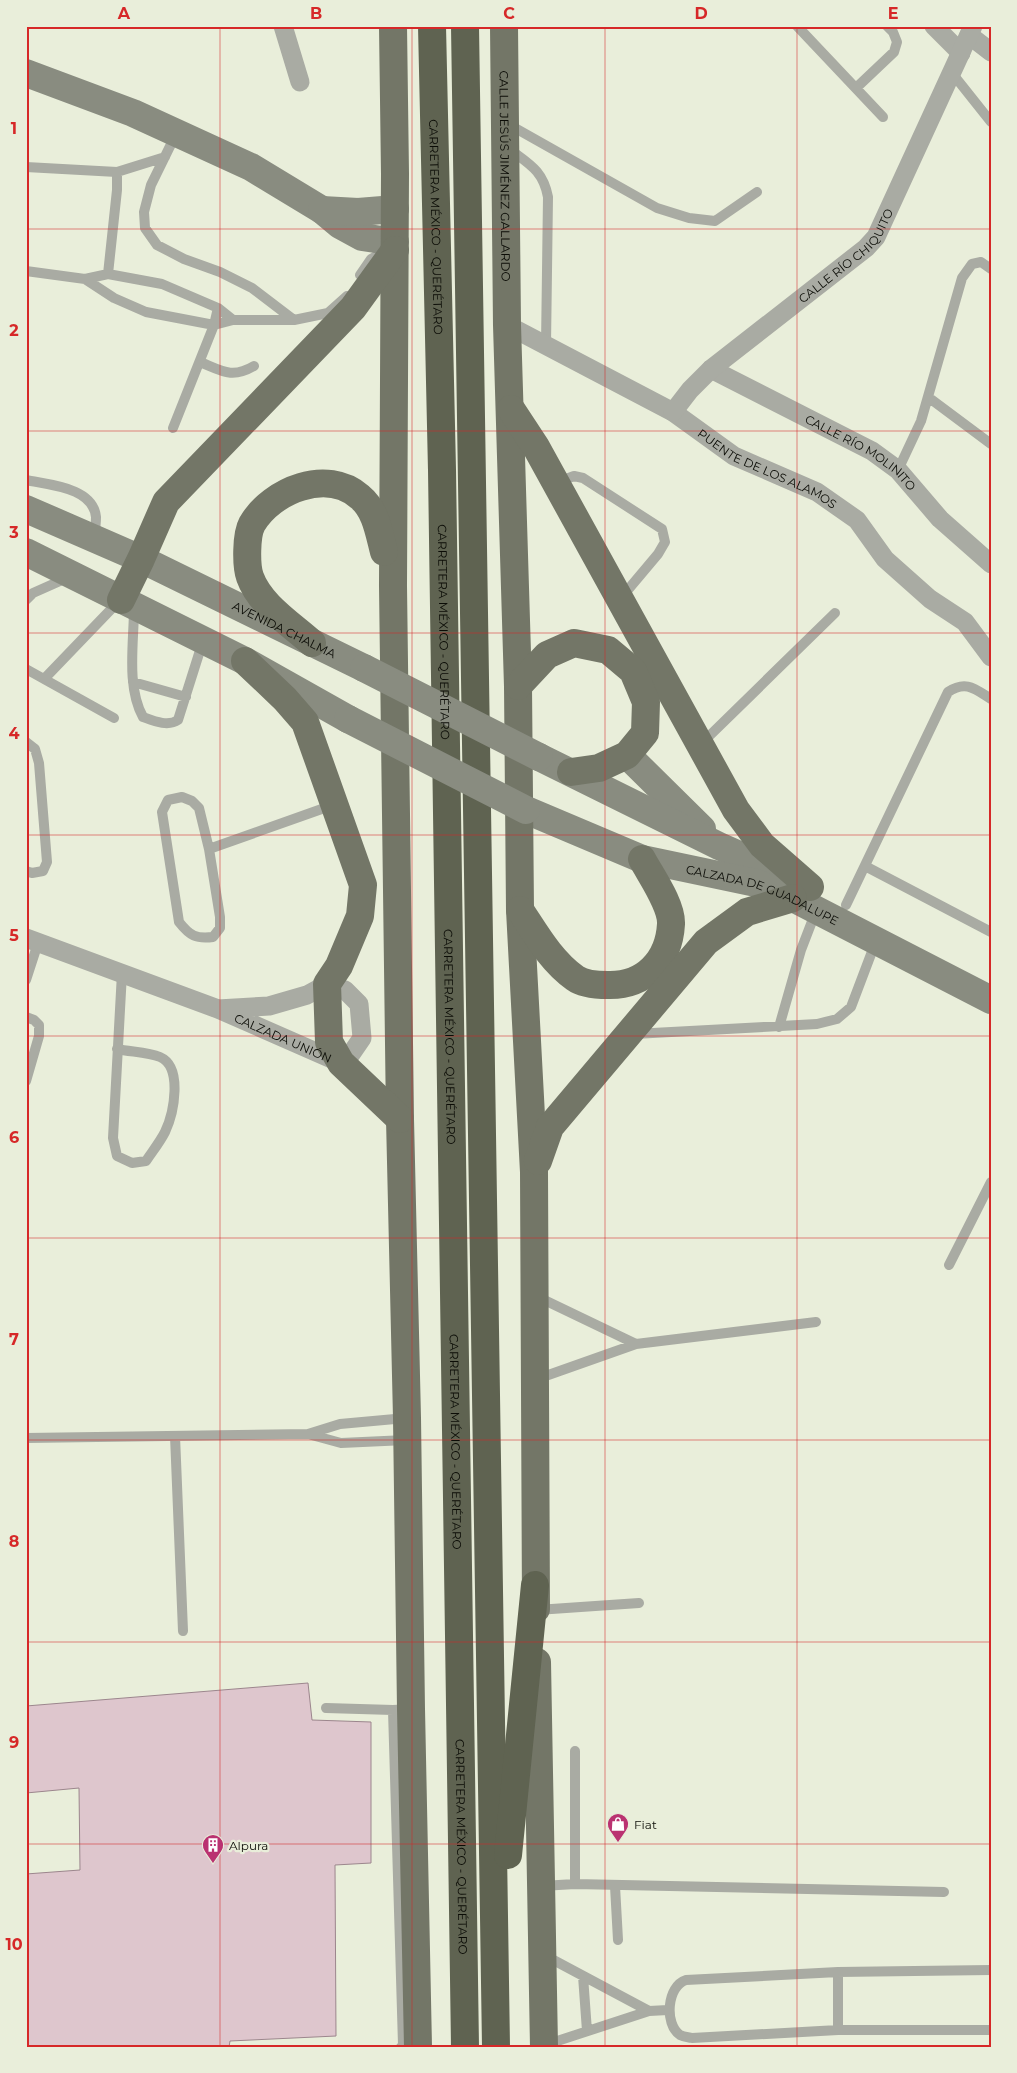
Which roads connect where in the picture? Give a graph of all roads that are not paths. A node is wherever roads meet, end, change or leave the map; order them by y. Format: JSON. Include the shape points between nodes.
{"nodes":[{"id":1,"x":283,"y":26,"type":"edge"},
{"id":2,"x":393,"y":26,"type":"edge"},
{"id":3,"x":432,"y":26,"type":"edge"},
{"id":4,"x":465,"y":26,"type":"edge"},
{"id":5,"x":797,"y":26,"type":"edge"},
{"id":6,"x":887,"y":26,"type":"edge"},
{"id":7,"x":934,"y":26,"type":"edge"},
{"id":8,"x":505,"y":28,"type":"edge"},
{"id":9,"x":971,"y":31,"type":"edge"},
{"id":10,"x":991,"y":52,"type":"edge"},
{"id":11,"x":961,"y":53,"type":"junction"},
{"id":12,"x":26,"y":72,"type":"edge"},
{"id":13,"x":952,"y":73,"type":"junction"},
{"id":14,"x":300,"y":82,"type":"dead end"},
{"id":15,"x":856,"y":88,"type":"junction"},
{"id":16,"x":883,"y":117,"type":"dead end"},
{"id":17,"x":991,"y":122,"type":"edge"},
{"id":18,"x":177,"y":133,"type":"junction"},
{"id":19,"x":505,"y":134,"type":"junction"},
{"id":20,"x":165,"y":157,"type":"junction"},
{"id":21,"x":26,"y":167,"type":"edge"},
{"id":22,"x":117,"y":172,"type":"junction"},
{"id":23,"x":757,"y":192,"type":"dead end"},
{"id":24,"x":395,"y":209,"type":"junction"},
{"id":25,"x":322,"y":210,"type":"junction"},
{"id":26,"x":395,"y":246,"type":"junction"},
{"id":27,"x":991,"y":268,"type":"edge"},
{"id":28,"x":26,"y":271,"type":"edge"},
{"id":29,"x":108,"y":274,"type":"junction"},
{"id":30,"x":85,"y":279,"type":"junction"},
{"id":31,"x":218,"y":308,"type":"junction"},
{"id":32,"x":234,"y":320,"type":"junction"},
{"id":33,"x":294,"y":320,"type":"junction"},
{"id":34,"x":214,"y":325,"type":"junction"},
{"id":35,"x":507,"y":325,"type":"junction"},
{"id":36,"x":546,"y":345,"type":"junction"},
{"id":37,"x":200,"y":362,"type":"junction"},
{"id":38,"x":254,"y":366,"type":"dead end"},
{"id":39,"x":711,"y":369,"type":"junction"},
{"id":40,"x":928,"y":397,"type":"junction"},
{"id":41,"x":511,"y":409,"type":"junction"},
{"id":42,"x":673,"y":412,"type":"junction"},
{"id":43,"x":173,"y":428,"type":"dead end"},
{"id":44,"x":991,"y":444,"type":"edge"},
{"id":45,"x":898,"y":470,"type":"junction"},
{"id":46,"x":26,"y":480,"type":"edge"},
{"id":47,"x":559,"y":490,"type":"junction"},
{"id":48,"x":26,"y":510,"type":"edge"},
{"id":49,"x":94,"y":538,"type":"junction"},
{"id":50,"x":26,"y":552,"type":"edge"},
{"id":51,"x":141,"y":559,"type":"junction"},
{"id":52,"x":991,"y":564,"type":"edge"},
{"id":53,"x":74,"y":574,"type":"junction"},
{"id":54,"x":393,"y":586,"type":"junction"},
{"id":55,"x":620,"y":599,"type":"junction"},
{"id":56,"x":26,"y":600,"type":"edge"},
{"id":57,"x":128,"y":603,"type":"junction"},
{"id":58,"x":835,"y":612,"type":"dead end"},
{"id":59,"x":203,"y":640,"type":"junction"},
{"id":60,"x":312,"y":644,"type":"junction"},
{"id":61,"x":991,"y":657,"type":"edge"},
{"id":62,"x":245,"y":660,"type":"junction"},
{"id":63,"x":26,"y":668,"type":"edge"},
{"id":64,"x":45,"y":678,"type":"junction"},
{"id":65,"x":133,"y":682,"type":"junction"},
{"id":66,"x":518,"y":686,"type":"junction"},
{"id":67,"x":186,"y":697,"type":"junction"},
{"id":68,"x":991,"y":699,"type":"edge"},
{"id":69,"x":114,"y":718,"type":"dead end"},
{"id":70,"x":26,"y":742,"type":"edge"},
{"id":71,"x":700,"y":745,"type":"junction"},
{"id":72,"x":628,"y":754,"type":"junction"},
{"id":73,"x":539,"y":757,"type":"joint"},
{"id":74,"x":571,"y":772,"type":"junction"},
{"id":75,"x":334,"y":804,"type":"junction"},
{"id":76,"x":719,"y":846,"type":"junction"},
{"id":77,"x":209,"y":849,"type":"junction"},
{"id":78,"x":642,"y":859,"type":"junction"},
{"id":79,"x":865,"y":866,"type":"junction"},
{"id":80,"x":26,"y":871,"type":"edge"},
{"id":81,"x":806,"y":898,"type":"junction"},
{"id":82,"x":846,"y":905,"type":"junction"},
{"id":83,"x":520,"y":910,"type":"junction"},
{"id":84,"x":991,"y":932,"type":"edge"},
{"id":85,"x":876,"y":940,"type":"junction"},
{"id":86,"x":32,"y":941,"type":"edge"},
{"id":87,"x":122,"y":973,"type":"junction"},
{"id":88,"x":26,"y":980,"type":"edge"},
{"id":89,"x":991,"y":980,"type":"edge"},
{"id":90,"x":327,"y":984,"type":"junction"},
{"id":91,"x":991,"y":1000,"type":"edge"},
{"id":92,"x":218,"y":1009,"type":"junction"},
{"id":93,"x":26,"y":1017,"type":"edge"},
{"id":94,"x":779,"y":1027,"type":"junction"},
{"id":95,"x":628,"y":1034,"type":"junction"},
{"id":96,"x":117,"y":1049,"type":"junction"},
{"id":97,"x":341,"y":1062,"type":"junction"},
{"id":98,"x":26,"y":1081,"type":"edge"},
{"id":99,"x":400,"y":1119,"type":"junction"},
{"id":100,"x":534,"y":1172,"type":"junction"},
{"id":101,"x":991,"y":1182,"type":"edge"},
{"id":102,"x":949,"y":1265,"type":"dead end"},
{"id":103,"x":534,"y":1296,"type":"junction"},
{"id":104,"x":816,"y":1322,"type":"dead end"},
{"id":105,"x":636,"y":1344,"type":"junction"},
{"id":106,"x":534,"y":1380,"type":"junction"},
{"id":107,"x":407,"y":1429,"type":"junction"},
{"id":108,"x":308,"y":1434,"type":"junction"},
{"id":109,"x":175,"y":1436,"type":"junction"},
{"id":110,"x":26,"y":1438,"type":"edge"},
{"id":111,"x":535,"y":1598,"type":"junction"},
{"id":112,"x":639,"y":1603,"type":"dead end"},
{"id":113,"x":183,"y":1631,"type":"dead end"},
{"id":114,"x":326,"y":1708,"type":"dead end"},
{"id":115,"x":402,"y":1709,"type":"junction"},
{"id":116,"x":575,"y":1751,"type":"dead end"},
{"id":117,"x":575,"y":1884,"type":"junction"},
{"id":118,"x":541,"y":1886,"type":"junction"},
{"id":119,"x":615,"y":1886,"type":"junction"},
{"id":120,"x":944,"y":1892,"type":"dead end"},
{"id":121,"x":618,"y":1940,"type":"dead end"},
{"id":122,"x":542,"y":1954,"type":"junction"},
{"id":123,"x":991,"y":1970,"type":"edge"},
{"id":124,"x":838,"y":1972,"type":"junction"},
{"id":125,"x":583,"y":1976,"type":"junction"},
{"id":126,"x":495,"y":1986,"type":"junction"},
{"id":127,"x":668,"y":2010,"type":"junction"},
{"id":128,"x":649,"y":2011,"type":"junction"},
{"id":129,"x":838,"y":2030,"type":"junction"},
{"id":130,"x":991,"y":2030,"type":"edge"},
{"id":131,"x":586,"y":2031,"type":"junction"},
{"id":132,"x":544,"y":2046,"type":"edge"},
{"id":133,"x":401,"y":2047,"type":"edge"},
{"id":134,"x":418,"y":2047,"type":"edge"},
{"id":135,"x":464,"y":2047,"type":"edge"},
{"id":136,"x":496,"y":2047,"type":"edge"}],
"edges":[{"from":1,"to":14,"type":"street"},
{"from":2,"to":24,"type":"main road"},
{"from":3,"to":135,"type":"highway","name":"CARRETERA MÉXICO - QUERÉTARO","via":[[442,480]]},
{"from":4,"to":126,"type":"highway"},
{"from":5,"to":15,"type":"lane"},
{"from":6,"to":15,"type":"lane","via":[[897,42],[894,52]]},
{"from":7,"to":11,"type":"street"},
{"from":8,"to":19,"type":"main road","name":"CALLE JESÚS JIMÉNEZ GALLARDO"},
{"from":9,"to":10,"type":"street","name":"CALLE RÍO CHIQUITO"},
{"from":9,"to":11,"type":"street","name":"CALLE RÍO CHIQUITO"},
{"from":11,"to":13,"type":"street","name":"CALLE RÍO CHIQUITO"},
{"from":12,"to":18,"type":"main road"},
{"from":13,"to":17,"type":"lane"},
{"from":13,"to":39,"type":"street","name":"CALLE RÍO CHIQUITO","via":[[876,237]]},
{"from":15,"to":16,"type":"lane"},
{"from":18,"to":20,"type":"lane"},
{"from":18,"to":25,"type":"main road","via":[[251,167]]},
{"from":19,"to":23,"type":"lane","via":[[657,208],[689,218],[715,221]]},
{"from":19,"to":35,"type":"main road","name":"CALLE JESÚS JIMÉNEZ GALLARDO"},
{"from":19,"to":36,"type":"lane","via":[[539,171],[548,197]]},
{"from":20,"to":22,"type":"lane"},
{"from":20,"to":33,"type":"lane","via":[[151,184],[144,212],[145,228],[156,245],[252,288]]},
{"from":21,"to":22,"type":"lane"},
{"from":22,"to":29,"type":"lane"},
{"from":24,"to":25,"type":"main road"},
{"from":24,"to":26,"type":"main road"},
{"from":25,"to":26,"type":"main road","via":[[362,237]]},
{"from":26,"to":33,"type":"lane","via":[[371,259],[347,296],[328,313]]},
{"from":26,"to":51,"type":"main road","via":[[353,308],[166,502]]},
{"from":26,"to":54,"type":"main road"},
{"from":27,"to":40,"type":"lane","via":[[982,262],[972,264],[962,278]]},
{"from":28,"to":30,"type":"lane"},
{"from":29,"to":30,"type":"lane"},
{"from":29,"to":31,"type":"lane","via":[[162,284]]},
{"from":30,"to":34,"type":"lane","via":[[114,298],[146,312]]},
{"from":31,"to":32,"type":"lane"},
{"from":31,"to":34,"type":"lane"},
{"from":32,"to":33,"type":"lane"},
{"from":32,"to":34,"type":"lane"},
{"from":34,"to":37,"type":"lane"},
{"from":35,"to":36,"type":"street","name":"PUENTE DE LOS ALAMOS"},
{"from":35,"to":41,"type":"main road","name":"CALLE JESÚS JIMÉNEZ GALLARDO"},
{"from":36,"to":42,"type":"street","name":"PUENTE DE LOS ALAMOS"},
{"from":37,"to":38,"type":"lane","via":[[230,374],[243,373]]},
{"from":37,"to":43,"type":"lane"},
{"from":39,"to":42,"type":"street","name":"CALLE RÍO CHIQUITO"},
{"from":39,"to":45,"type":"street","name":"CALLE RÍO MOLINITO","via":[[872,451]]},
{"from":40,"to":44,"type":"lane"},
{"from":40,"to":45,"type":"lane","via":[[921,421]]},
{"from":41,"to":47,"type":"main road"},
{"from":41,"to":66,"type":"main road","name":"CALLE JESÚS JIMÉNEZ GALLARDO"},
{"from":42,"to":61,"type":"street","name":"PUENTE DE LOS ALAMOS","via":[[734,456],[817,492],[858,520],[885,559],[930,599],[965,622]]},
{"from":45,"to":52,"type":"street","name":"CALLE RÍO MOLINITO","via":[[940,519]]},
{"from":46,"to":49,"type":"lane","via":[[84,497],[93,506],[96,517]]},
{"from":47,"to":55,"type":"main road"},
{"from":47,"to":55,"type":"lane","via":[[566,479],[574,476],[583,478],[662,529],[665,542],[658,554]]},
{"from":48,"to":49,"type":"main road","name":"AVENIDA CHALMA"},
{"from":49,"to":51,"type":"main road","name":"AVENIDA CHALMA"},
{"from":50,"to":53,"type":"main road"},
{"from":51,"to":57,"type":"main road"},
{"from":51,"to":60,"type":"main road","name":"AVENIDA CHALMA"},
{"from":53,"to":56,"type":"lane","via":[[33,593]]},
{"from":53,"to":57,"type":"main road"},
{"from":54,"to":60,"type":"main road","via":[[376,518],[361,497],[340,486],[316,484],[286,491],[265,506],[250,526],[246,554],[250,577],[265,602]]},
{"from":54,"to":99,"type":"main road"},
{"from":55,"to":71,"type":"main road"},
{"from":57,"to":59,"type":"main road"},
{"from":57,"to":64,"type":"lane"},
{"from":57,"to":65,"type":"lane"},
{"from":58,"to":71,"type":"lane"},
{"from":59,"to":62,"type":"main road"},
{"from":59,"to":67,"type":"lane"},
{"from":60,"to":73,"type":"main road","name":"AVENIDA CHALMA","bridge":true},
{"from":62,"to":75,"type":"main road","via":[[305,722]]},
{"from":62,"to":78,"type":"main road","name":"CALZADA DE GUADALUPE","bridge":true,"via":[[348,718],[526,810]]},
{"from":63,"to":64,"type":"lane"},
{"from":64,"to":69,"type":"lane"},
{"from":65,"to":67,"type":"lane"},
{"from":65,"to":67,"type":"lane","via":[[140,711],[149,719],[173,724],[178,720]]},
{"from":66,"to":72,"type":"main road","via":[[547,655],[574,643],[608,650],[634,671],[646,702],[645,733]]},
{"from":66,"to":83,"type":"main road","name":"CALLE JESÚS JIMÉNEZ GALLARDO"},
{"from":68,"to":79,"type":"lane","via":[[970,687],[958,685],[948,692]]},
{"from":70,"to":80,"type":"lane","via":[[35,749],[39,762],[47,862],[43,871]]},
{"from":71,"to":81,"type":"main road","via":[[736,810]]},
{"from":72,"to":74,"type":"main road","via":[[599,768]]},
{"from":72,"to":76,"type":"main road"},
{"from":73,"to":74,"type":"main road","name":"CALZADA DE GUADALUPE"},
{"from":74,"to":76,"type":"main road","name":"CALZADA DE GUADALUPE"},
{"from":75,"to":77,"type":"lane"},
{"from":75,"to":90,"type":"main road","via":[[363,885],[360,916],[339,966]]},
{"from":76,"to":81,"type":"main road","name":"CALZADA DE GUADALUPE"},
{"from":77,"to":77,"type":"lane","via":[[199,808],[182,797],[168,800],[162,812],[162,822],[179,922],[199,938],[213,937],[220,928]]},
{"from":78,"to":81,"type":"main road","name":"CALZADA DE GUADALUPE","via":[[756,883]]},
{"from":78,"to":83,"type":"main road","via":[[667,905],[672,923],[669,942],[660,961],[634,982],[619,986],[598,985],[576,979],[554,960]]},
{"from":79,"to":82,"type":"lane"},
{"from":79,"to":84,"type":"lane"},
{"from":81,"to":82,"type":"main road","name":"CALZADA DE GUADALUPE"},
{"from":81,"to":85,"type":"main road","name":"CALZADA DE GUADALUPE"},
{"from":81,"to":94,"type":"lane","via":[[801,950]]},
{"from":81,"to":95,"type":"main road","via":[[748,912],[706,942]]},
{"from":82,"to":89,"type":"main road","name":"CALZADA DE GUADALUPE"},
{"from":83,"to":100,"type":"main road","name":"CALLE JESÚS JIMÉNEZ GALLARDO"},
{"from":85,"to":91,"type":"main road","name":"CALZADA DE GUADALUPE"},
{"from":85,"to":94,"type":"lane","via":[[851,1007],[837,1019]]},
{"from":86,"to":87,"type":"street","name":"CALZADA UNIÓN"},
{"from":86,"to":88,"type":"lane"},
{"from":87,"to":92,"type":"street","name":"CALZADA UNIÓN"},
{"from":87,"to":96,"type":"lane"},
{"from":90,"to":92,"type":"street","name":"CALZADA UNIÓN","via":[[307,995],[269,1006]]},
{"from":90,"to":97,"type":"main road","via":[[329,1042]]},
{"from":92,"to":97,"type":"street","name":"CALZADA UNIÓN"},
{"from":93,"to":98,"type":"lane","via":[[39,1025]]},
{"from":94,"to":95,"type":"lane"},
{"from":95,"to":100,"type":"main road","via":[[550,1127]]},
{"from":96,"to":96,"type":"lane","via":[[160,1057],[171,1064],[175,1077],[171,1114],[165,1132],[146,1161],[132,1163],[117,1156],[113,1138]]},
{"from":97,"to":99,"type":"main road"},
{"from":99,"to":107,"type":"main road"},
{"from":100,"to":103,"type":"main road","name":"CALLE JESÚS JIMÉNEZ GALLARDO"},
{"from":101,"to":102,"type":"lane"},
{"from":103,"to":105,"type":"lane"},
{"from":103,"to":106,"type":"main road","name":"CALLE JESÚS JIMÉNEZ GALLARDO"},
{"from":104,"to":105,"type":"lane"},
{"from":105,"to":106,"type":"lane"},
{"from":106,"to":111,"type":"main road","name":"CALLE JESÚS JIMÉNEZ GALLARDO"},
{"from":107,"to":108,"type":"lane","via":[[340,1424]]},
{"from":107,"to":108,"type":"lane","via":[[346,1443]]},
{"from":107,"to":115,"type":"main road"},
{"from":108,"to":109,"type":"lane"},
{"from":109,"to":110,"type":"lane"},
{"from":109,"to":113,"type":"lane"},
{"from":111,"to":112,"type":"lane"},
{"from":111,"to":118,"type":"main road","name":"CALLE JESÚS JIMÉNEZ GALLARDO"},
{"from":111,"to":126,"type":"highway"},
{"from":114,"to":115,"type":"lane"},
{"from":115,"to":133,"type":"lane"},
{"from":115,"to":134,"type":"main road"},
{"from":116,"to":117,"type":"lane"},
{"from":117,"to":118,"type":"lane"},
{"from":117,"to":119,"type":"lane"},
{"from":118,"to":122,"type":"main road","name":"CALLE JESÚS JIMÉNEZ GALLARDO"},
{"from":119,"to":120,"type":"lane"},
{"from":119,"to":121,"type":"lane"},
{"from":122,"to":125,"type":"lane"},
{"from":122,"to":132,"type":"main road","name":"CALLE JESÚS JIMÉNEZ GALLARDO"},
{"from":123,"to":124,"type":"lane"},
{"from":124,"to":127,"type":"lane","via":[[686,1980],[675,1988]]},
{"from":124,"to":129,"type":"lane"},
{"from":125,"to":128,"type":"lane"},
{"from":125,"to":131,"type":"lane"},
{"from":126,"to":136,"type":"highway"},
{"from":127,"to":128,"type":"lane"},
{"from":127,"to":129,"type":"lane","via":[[676,2031],[692,2038]]},
{"from":128,"to":131,"type":"lane"},
{"from":129,"to":130,"type":"lane"},
{"from":131,"to":132,"type":"lane"}]}
